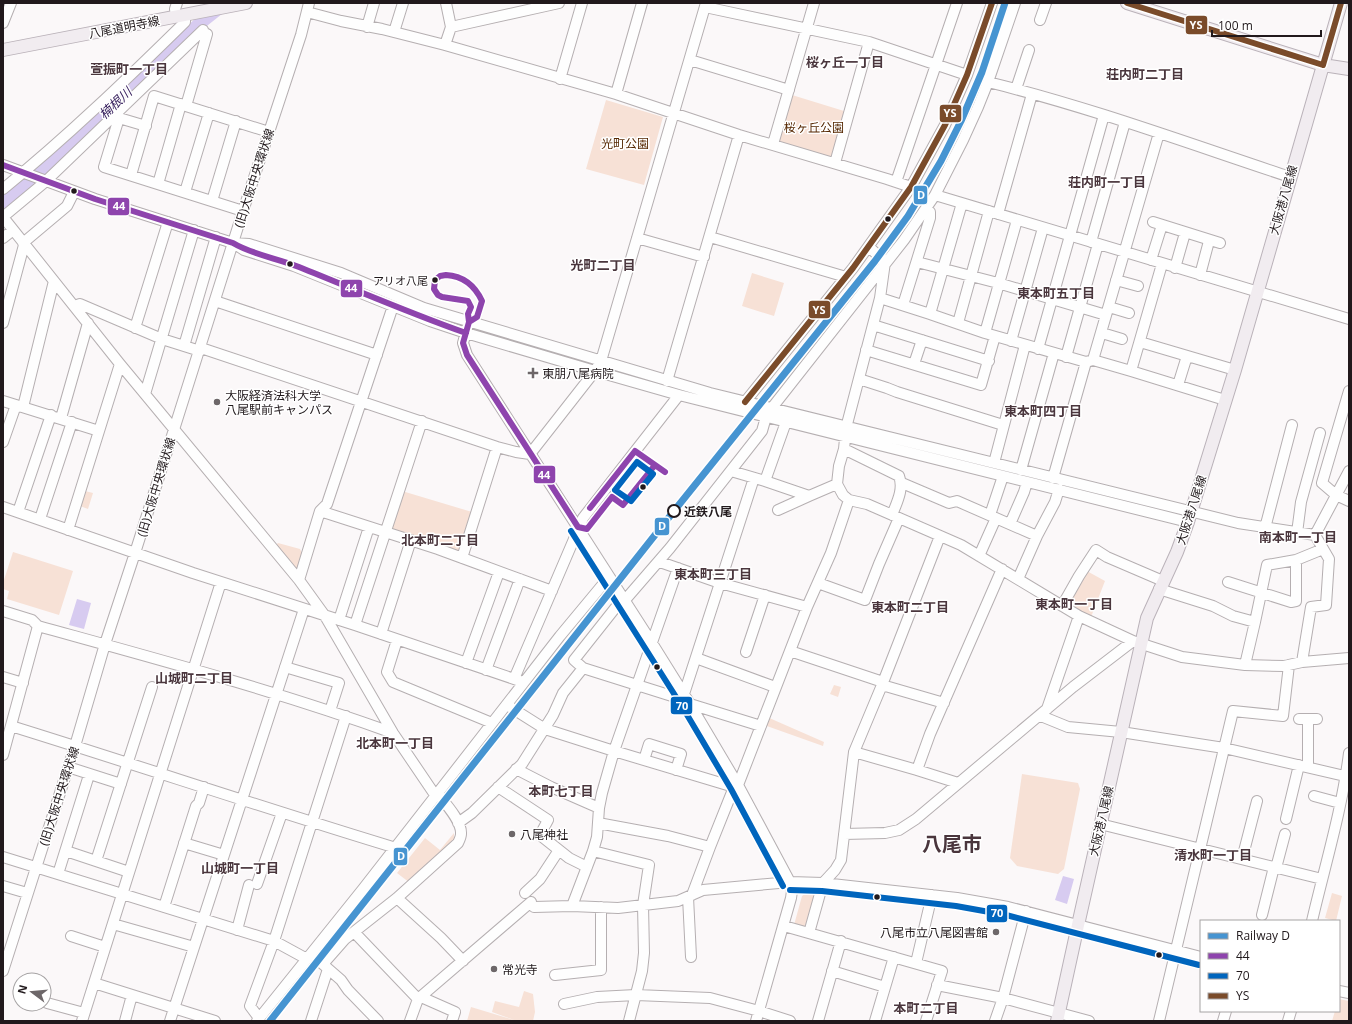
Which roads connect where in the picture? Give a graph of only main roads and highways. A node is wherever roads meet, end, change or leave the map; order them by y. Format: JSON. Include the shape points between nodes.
{"nodes":[{"id":1,"x":246,"y":3,"type":"edge"},
{"id":2,"x":1127,"y":3,"type":"edge"},
{"id":3,"x":1341,"y":3,"type":"edge"},
{"id":4,"x":3,"y":50,"type":"edge"},
{"id":5,"x":1323,"y":65,"type":"junction"},
{"id":6,"x":1349,"y":69,"type":"edge"},
{"id":7,"x":1058,"y":1017,"type":"edge"}],
"edges":[{"from":1,"to":4,"type":"main road","name":"八尾道明寺線"},
{"from":2,"to":5,"type":"main road"},
{"from":3,"to":5,"type":"main road","name":"大阪港八尾線"},
{"from":5,"to":6,"type":"main road"},
{"from":5,"to":7,"type":"main road","name":"大阪港八尾線","via":[[1190,517],[1137,642],[1121,732]]}]}
